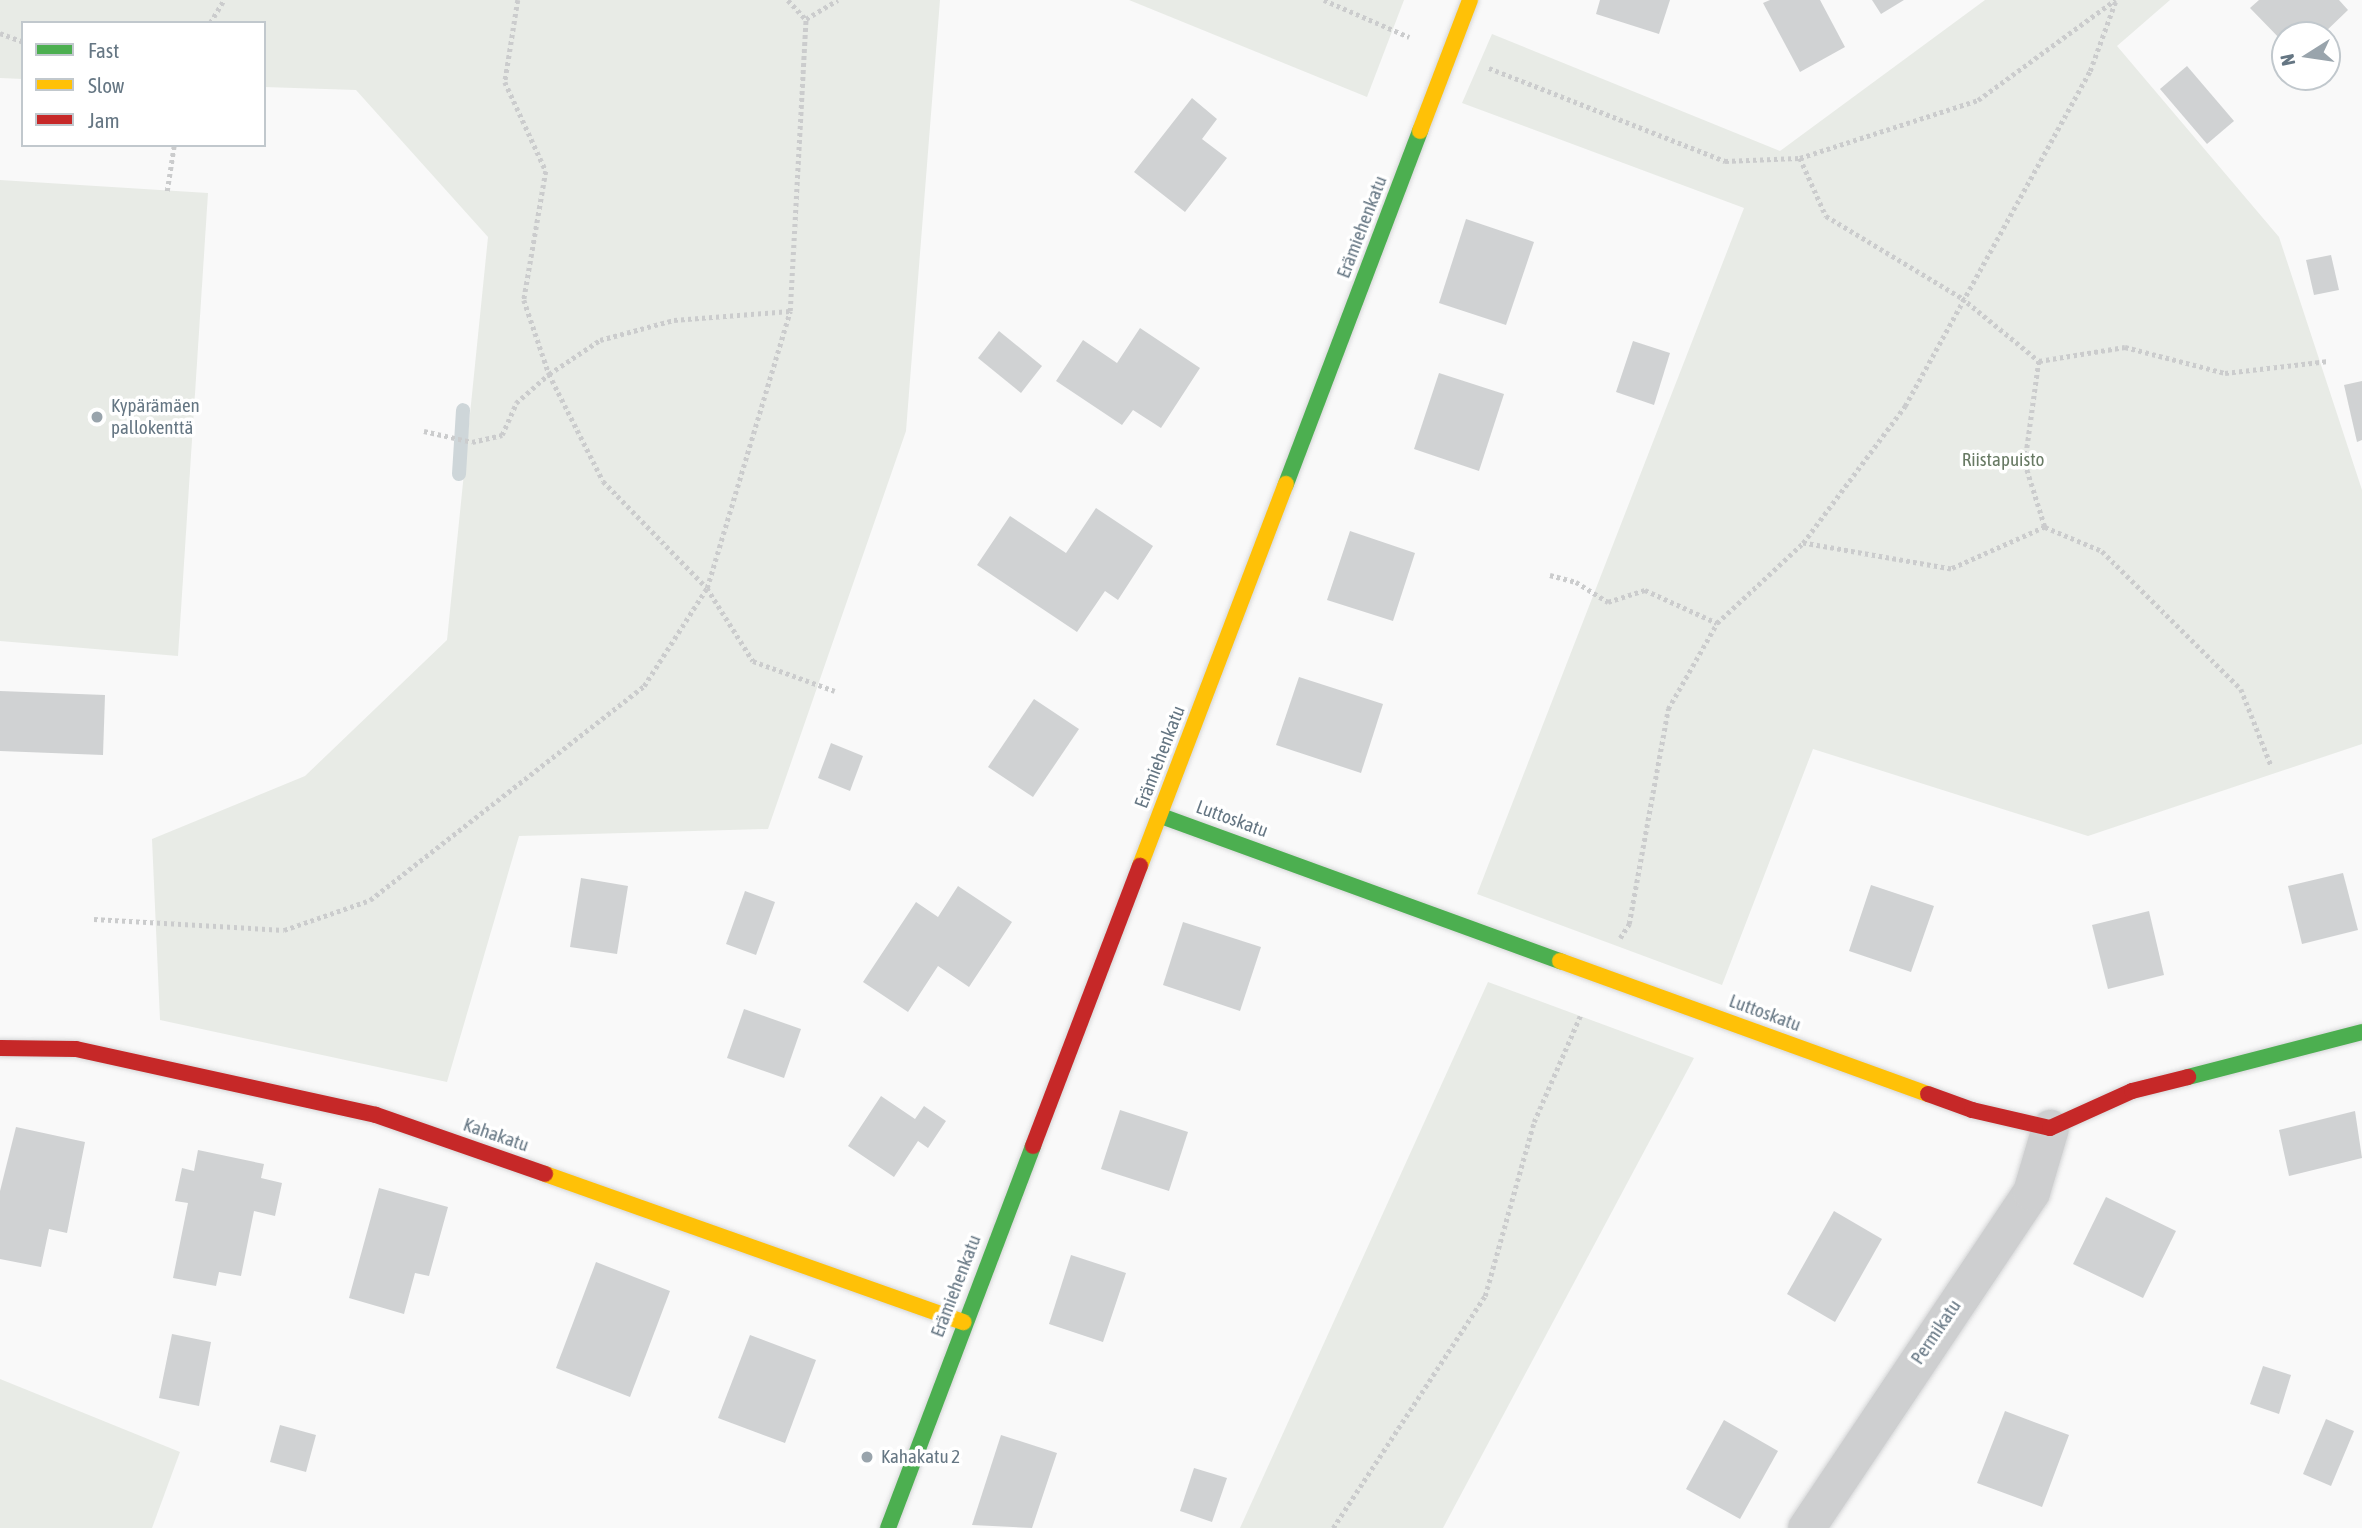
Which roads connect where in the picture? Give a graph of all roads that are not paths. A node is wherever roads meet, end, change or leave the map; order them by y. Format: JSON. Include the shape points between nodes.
{"nodes":[{"id":1,"x":1470,"y":0,"type":"edge"},
{"id":2,"x":1161,"y":816,"type":"junction"},
{"id":3,"x":2362,"y":1032,"type":"edge"},
{"id":4,"x":0,"y":1048,"type":"edge"},
{"id":5,"x":2050,"y":1128,"type":"junction"},
{"id":6,"x":964,"y":1322,"type":"junction"},
{"id":7,"x":888,"y":1528,"type":"edge"},
{"id":8,"x":1806,"y":1528,"type":"edge"}],
"edges":[{"from":1,"to":2,"type":"street","name":"Erämiehenkatu"},
{"from":2,"to":5,"type":"street","name":"Luttoskatu","via":[[1972,1110]]},
{"from":2,"to":6,"type":"street","name":"Erämiehenkatu"},
{"from":3,"to":5,"type":"street","via":[[2132,1091]]},
{"from":4,"to":6,"type":"street","name":"Kahakatu","via":[[76,1049],[376,1115]]},
{"from":5,"to":8,"type":"street","name":"Permikatu","via":[[2031,1192]]},
{"from":6,"to":7,"type":"street","name":"Erämiehenkatu"}]}
